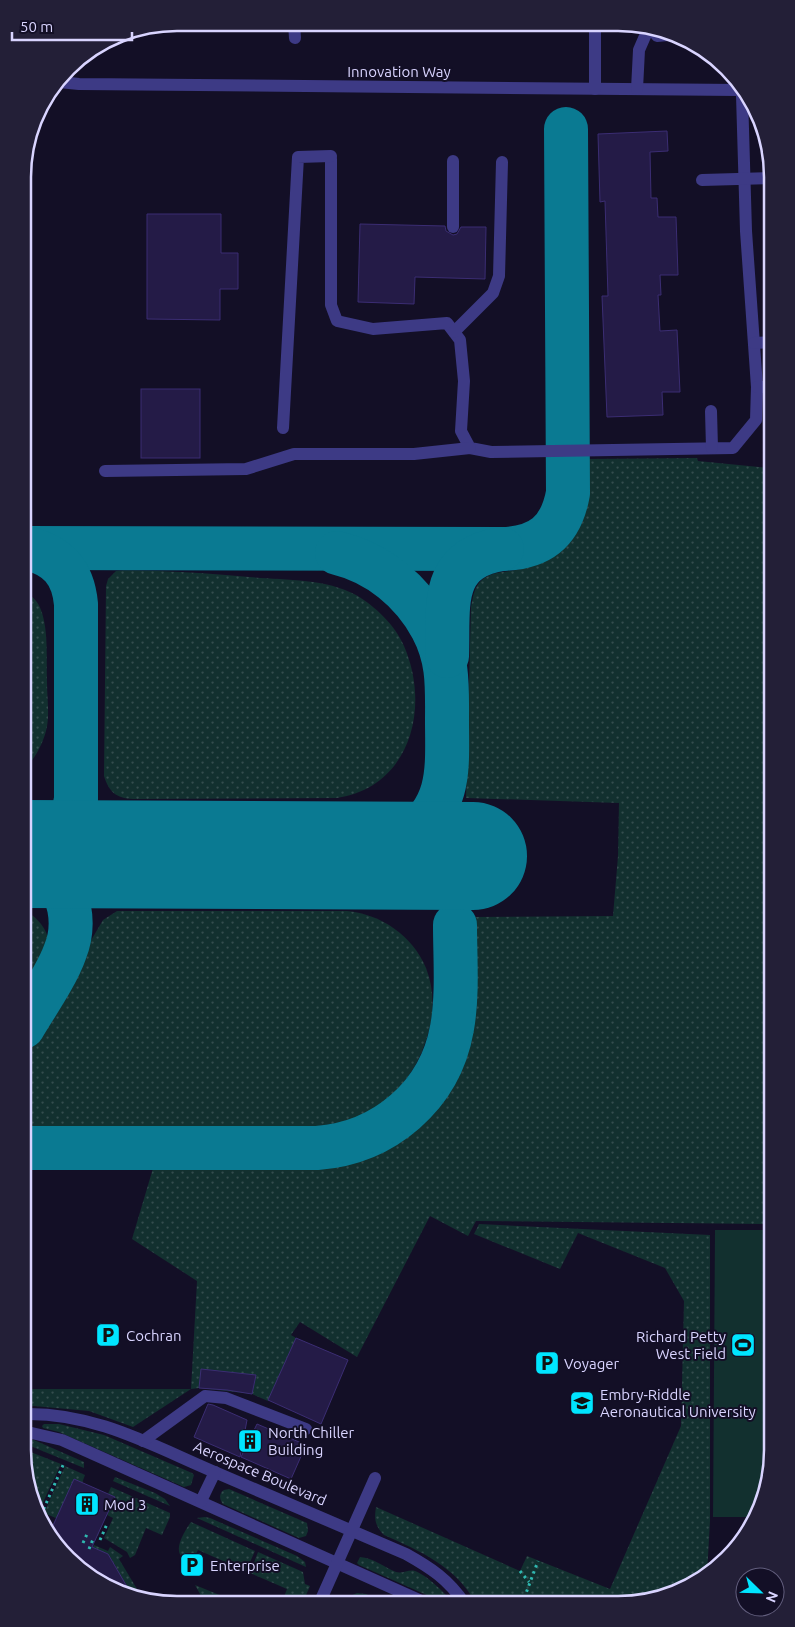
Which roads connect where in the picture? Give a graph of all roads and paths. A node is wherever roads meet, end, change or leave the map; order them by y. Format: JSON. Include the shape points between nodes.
{"nodes":[{"id":1,"x":295,"y":31,"type":"edge"},
{"id":2,"x":596,"y":31,"type":"edge"},
{"id":3,"x":647,"y":34,"type":"edge"},
{"id":4,"x":295,"y":38,"type":"dead end"},
{"id":5,"x":67,"y":83,"type":"edge"},
{"id":6,"x":595,"y":89,"type":"junction"},
{"id":7,"x":637,"y":89,"type":"junction"},
{"id":8,"x":734,"y":90,"type":"edge"},
{"id":9,"x":742,"y":101,"type":"edge"},
{"id":10,"x":453,"y":161,"type":"dead end"},
{"id":11,"x":502,"y":162,"type":"dead end"},
{"id":12,"x":764,"y":178,"type":"edge"},
{"id":13,"x":745,"y":179,"type":"junction"},
{"id":14,"x":702,"y":180,"type":"dead end"},
{"id":15,"x":453,"y":226,"type":"dead end"},
{"id":16,"x":454,"y":332,"type":"junction"},
{"id":17,"x":764,"y":342,"type":"edge"},
{"id":18,"x":754,"y":343,"type":"junction"},
{"id":19,"x":757,"y":387,"type":"junction"},
{"id":20,"x":764,"y":387,"type":"edge"},
{"id":21,"x":711,"y":411,"type":"dead end"},
{"id":22,"x":283,"y":428,"type":"dead end"},
{"id":23,"x":470,"y":448,"type":"junction"},
{"id":24,"x":712,"y":448,"type":"junction"},
{"id":25,"x":105,"y":471,"type":"dead end"},
{"id":26,"x":31,"y":1414,"type":"edge"},
{"id":27,"x":306,"y":1429,"type":"dead end"},
{"id":28,"x":31,"y":1433,"type":"edge"},
{"id":29,"x":143,"y":1441,"type":"junction"},
{"id":30,"x":64,"y":1463,"type":"dead end"},
{"id":31,"x":214,"y":1472,"type":"junction"},
{"id":32,"x":375,"y":1478,"type":"dead end"},
{"id":33,"x":201,"y":1501,"type":"junction"},
{"id":34,"x":44,"y":1509,"type":"edge"},
{"id":35,"x":107,"y":1524,"type":"dead end"},
{"id":36,"x":351,"y":1530,"type":"junction"},
{"id":37,"x":87,"y":1534,"type":"dead end"},
{"id":38,"x":94,"y":1537,"type":"dead end"},
{"id":39,"x":100,"y":1540,"type":"dead end"},
{"id":40,"x":83,"y":1543,"type":"dead end"},
{"id":41,"x":89,"y":1549,"type":"dead end"},
{"id":42,"x":538,"y":1560,"type":"dead end"},
{"id":43,"x":337,"y":1562,"type":"junction"},
{"id":44,"x":520,"y":1571,"type":"dead end"},
{"id":45,"x":530,"y":1582,"type":"junction"},
{"id":46,"x":322,"y":1596,"type":"edge"},
{"id":47,"x":411,"y":1596,"type":"edge"},
{"id":48,"x":459,"y":1596,"type":"edge"},
{"id":49,"x":525,"y":1596,"type":"edge"}],
"edges":[{"from":1,"to":4,"type":"street"},
{"from":2,"to":6,"type":"street"},
{"from":3,"to":7,"type":"street","via":[[639,50]]},
{"from":5,"to":6,"type":"street","name":"Innovation Way"},
{"from":6,"to":7,"type":"street","name":"Innovation Way"},
{"from":7,"to":8,"type":"street","name":"Innovation Way"},
{"from":9,"to":13,"type":"street"},
{"from":10,"to":15,"type":"street"},
{"from":11,"to":16,"type":"street","via":[[499,276],[493,294]]},
{"from":12,"to":13,"type":"street"},
{"from":13,"to":14,"type":"street"},
{"from":13,"to":18,"type":"street"},
{"from":16,"to":22,"type":"street","via":[[447,323],[373,329],[337,321],[331,305],[331,157],[298,157]]},
{"from":16,"to":23,"type":"street","via":[[460,340],[464,382],[461,431]]},
{"from":17,"to":18,"type":"street"},
{"from":18,"to":19,"type":"street"},
{"from":19,"to":20,"type":"street"},
{"from":19,"to":24,"type":"street","via":[[756,420],[733,448]]},
{"from":21,"to":24,"type":"street"},
{"from":23,"to":24,"type":"street","via":[[491,452]]},
{"from":23,"to":25,"type":"street","via":[[414,454],[294,454],[246,469]]},
{"from":26,"to":29,"type":"street","name":"Aerospace Boulevard","via":[[97,1423]]},
{"from":27,"to":29,"type":"street","via":[[226,1398],[205,1396]]},
{"from":28,"to":33,"type":"street","via":[[62,1440]]},
{"from":29,"to":31,"type":"street","name":"Aerospace Boulevard"},
{"from":30,"to":34,"type":"path"},
{"from":31,"to":33,"type":"street"},
{"from":31,"to":36,"type":"street","name":"Aerospace Boulevard"},
{"from":32,"to":36,"type":"street"},
{"from":33,"to":43,"type":"street"},
{"from":35,"to":39,"type":"path"},
{"from":36,"to":43,"type":"street"},
{"from":36,"to":48,"type":"street","name":"Aerospace Boulevard","via":[[436,1571]]},
{"from":37,"to":40,"type":"path"},
{"from":38,"to":41,"type":"path"},
{"from":42,"to":45,"type":"path"},
{"from":43,"to":46,"type":"street"},
{"from":43,"to":47,"type":"street"},
{"from":44,"to":45,"type":"path"},
{"from":45,"to":49,"type":"path"}]}
